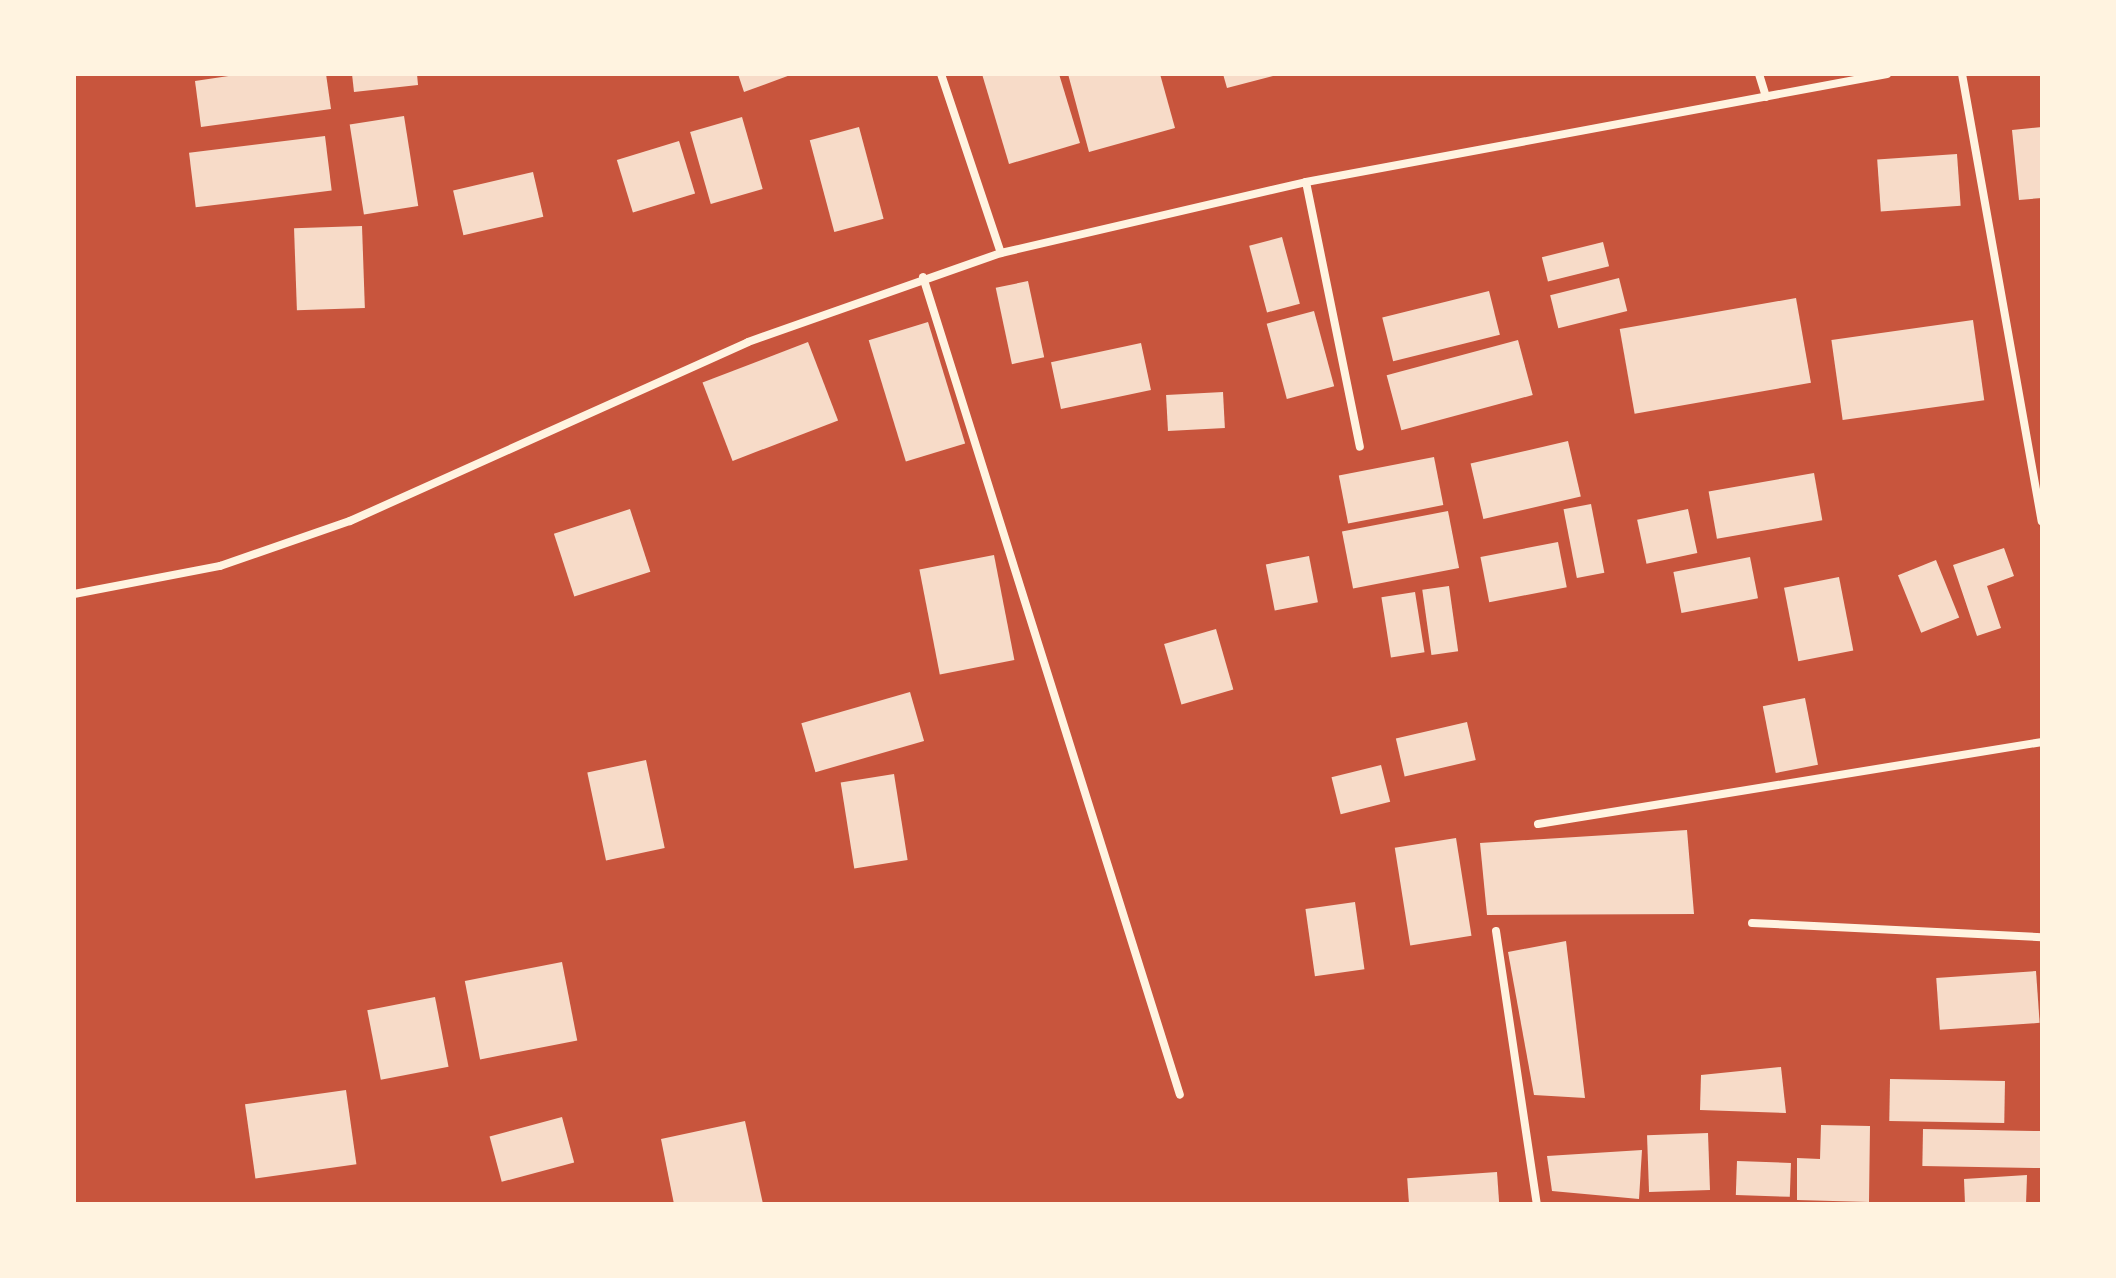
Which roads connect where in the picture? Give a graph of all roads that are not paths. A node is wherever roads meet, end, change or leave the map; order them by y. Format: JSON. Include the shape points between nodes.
{"nodes":[{"id":1,"x":941,"y":74,"type":"edge"},
{"id":2,"x":1759,"y":74,"type":"edge"},
{"id":3,"x":1887,"y":74,"type":"edge"},
{"id":4,"x":1962,"y":74,"type":"edge"},
{"id":5,"x":1766,"y":97,"type":"junction"},
{"id":6,"x":1306,"y":182,"type":"junction"},
{"id":7,"x":1001,"y":253,"type":"junction"},
{"id":8,"x":923,"y":277,"type":"junction"},
{"id":9,"x":1360,"y":447,"type":"dead end"},
{"id":10,"x":2042,"y":521,"type":"edge"},
{"id":11,"x":74,"y":594,"type":"edge"},
{"id":12,"x":2042,"y":742,"type":"edge"},
{"id":13,"x":1538,"y":824,"type":"dead end"},
{"id":14,"x":1752,"y":923,"type":"dead end"},
{"id":15,"x":1496,"y":931,"type":"dead end"},
{"id":16,"x":2042,"y":937,"type":"edge"},
{"id":17,"x":1180,"y":1095,"type":"dead end"},
{"id":18,"x":1537,"y":1204,"type":"edge"}],
"edges":[{"from":1,"to":7,"type":"street"},
{"from":2,"to":5,"type":"street"},
{"from":3,"to":5,"type":"street"},
{"from":4,"to":10,"type":"street"},
{"from":5,"to":6,"type":"street"},
{"from":6,"to":7,"type":"street"},
{"from":6,"to":9,"type":"street"},
{"from":7,"to":8,"type":"street"},
{"from":8,"to":11,"type":"street","via":[[748,342],[350,521],[220,566]]},
{"from":8,"to":17,"type":"street"},
{"from":12,"to":13,"type":"street"},
{"from":14,"to":16,"type":"street"},
{"from":15,"to":18,"type":"street"}]}
